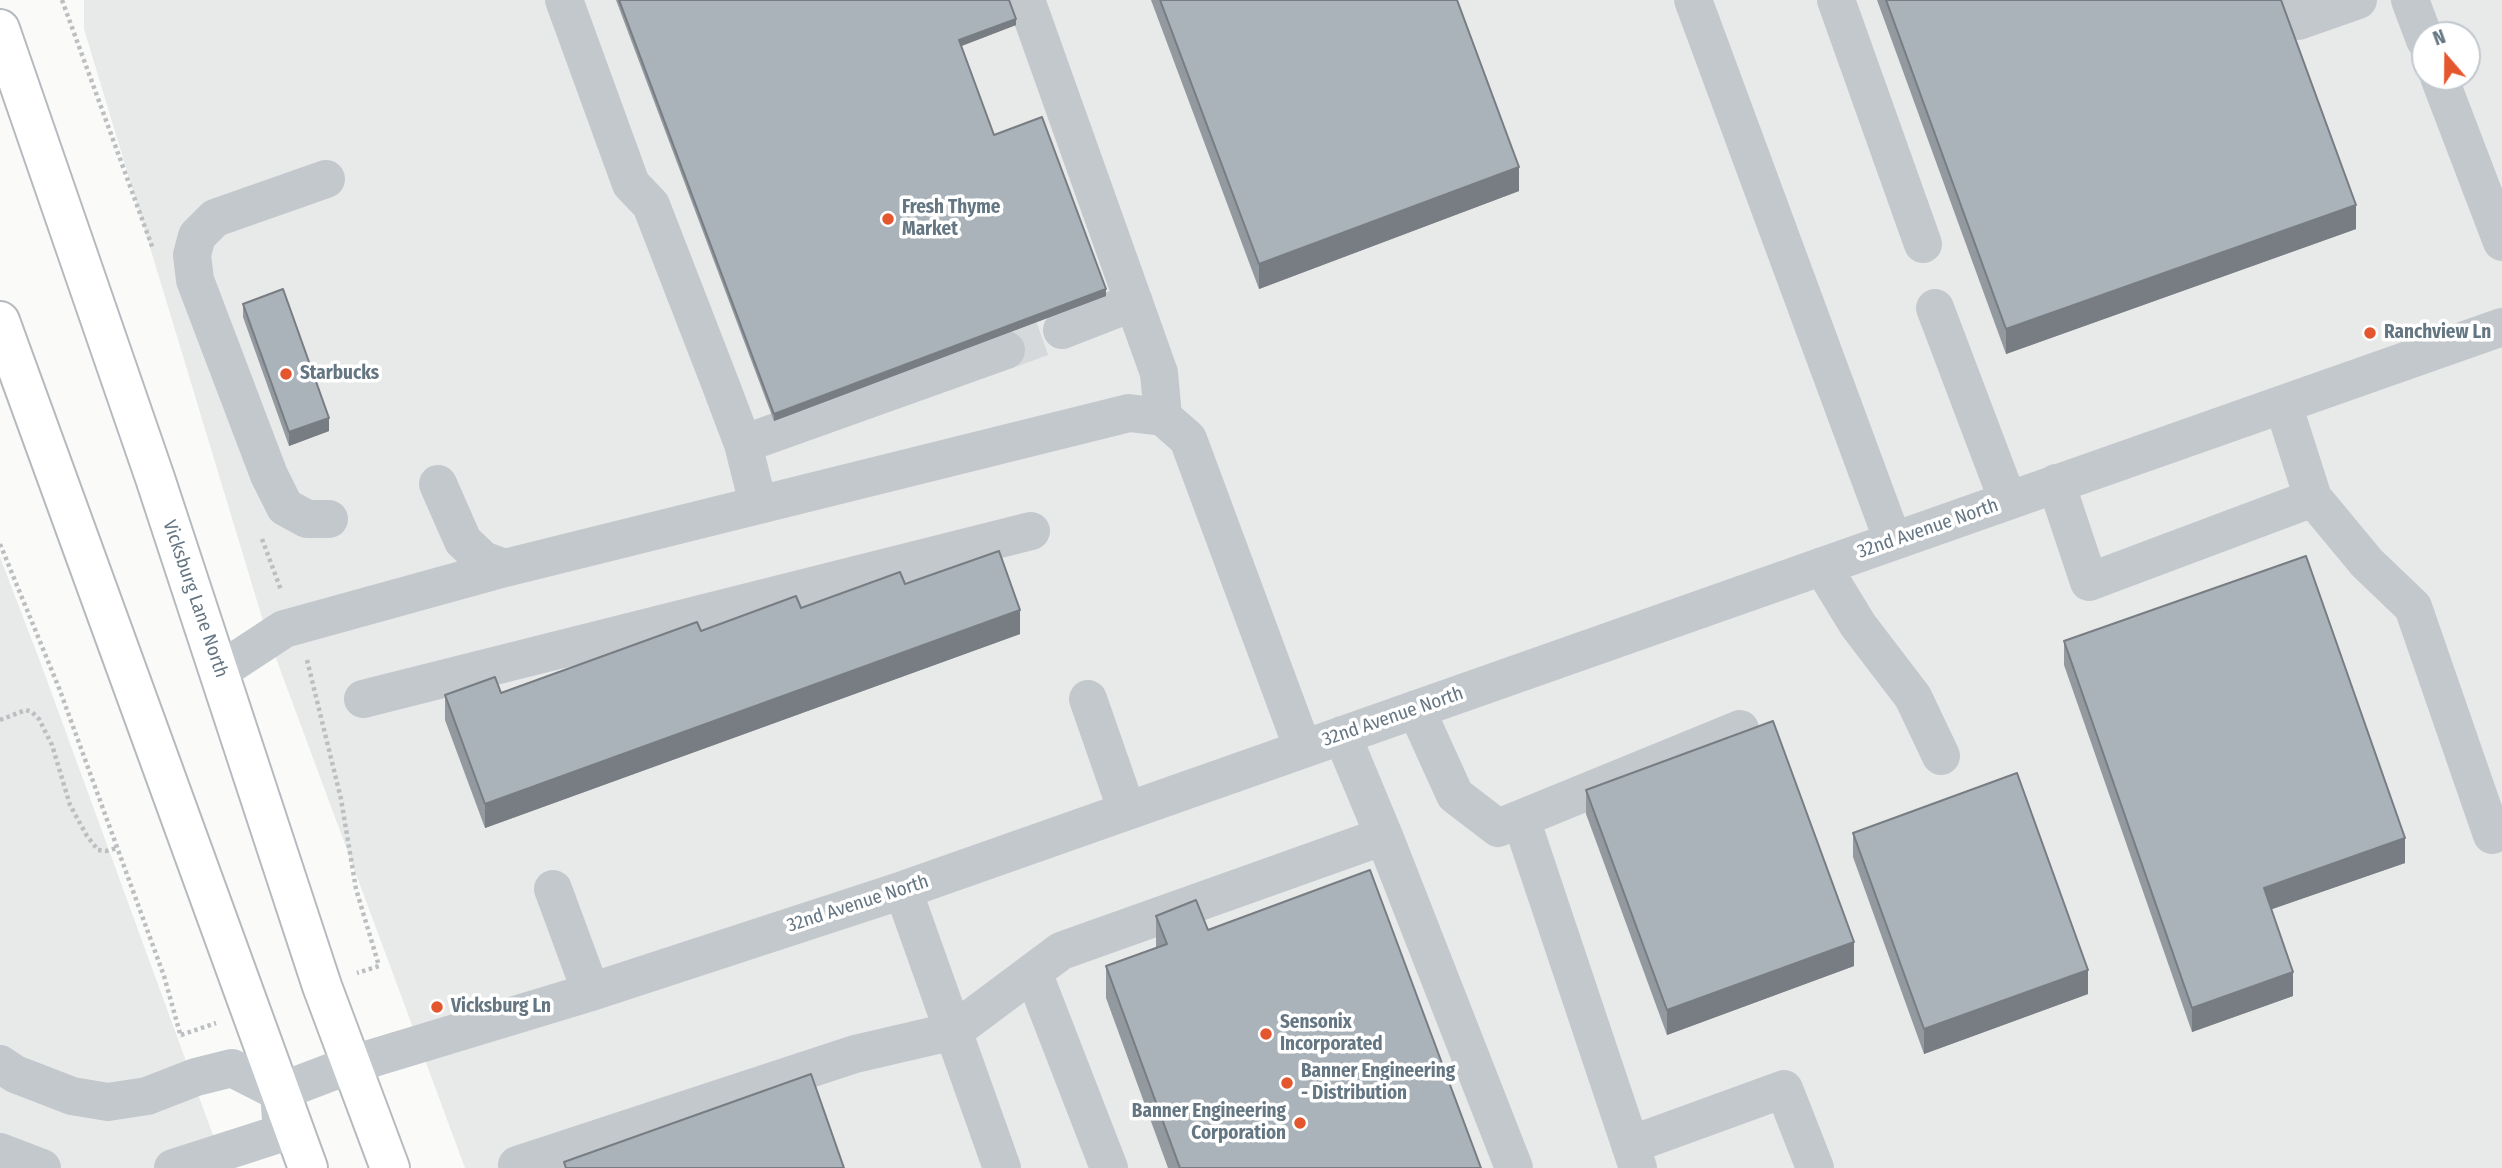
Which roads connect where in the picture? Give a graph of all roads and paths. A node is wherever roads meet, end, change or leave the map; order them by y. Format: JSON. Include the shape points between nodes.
{"nodes":[{"id":1,"x":62,"y":0,"type":"edge"},
{"id":2,"x":564,"y":0,"type":"edge"},
{"id":3,"x":1026,"y":0,"type":"edge"},
{"id":4,"x":1693,"y":0,"type":"edge"},
{"id":5,"x":1836,"y":0,"type":"edge"},
{"id":6,"x":2285,"y":0,"type":"edge"},
{"id":7,"x":2358,"y":0,"type":"edge"},
{"id":8,"x":2410,"y":0,"type":"edge"},
{"id":9,"x":2418,"y":21,"type":"edge"},
{"id":10,"x":0,"y":29,"type":"edge"},
{"id":11,"x":2444,"y":91,"type":"edge"},
{"id":12,"x":326,"y":179,"type":"dead end"},
{"id":13,"x":2502,"y":242,"type":"edge"},
{"id":14,"x":1923,"y":244,"type":"dead end"},
{"id":15,"x":155,"y":254,"type":"dead end"},
{"id":16,"x":1134,"y":302,"type":"junction"},
{"id":17,"x":1935,"y":308,"type":"dead end"},
{"id":18,"x":0,"y":321,"type":"edge"},
{"id":19,"x":2502,"y":327,"type":"edge"},
{"id":20,"x":1062,"y":330,"type":"tunnel mouth"},
{"id":21,"x":1006,"y":350,"type":"tunnel mouth"},
{"id":22,"x":2283,"y":404,"type":"junction"},
{"id":23,"x":1163,"y":417,"type":"junction"},
{"id":24,"x":744,"y":444,"type":"junction"},
{"id":25,"x":438,"y":484,"type":"dead end"},
{"id":26,"x":2056,"y":484,"type":"junction"},
{"id":27,"x":2313,"y":498,"type":"junction"},
{"id":28,"x":2008,"y":501,"type":"junction"},
{"id":29,"x":758,"y":504,"type":"junction"},
{"id":30,"x":329,"y":519,"type":"dead end"},
{"id":31,"x":1031,"y":531,"type":"dead end"},
{"id":32,"x":260,"y":535,"type":"dead end"},
{"id":33,"x":1893,"y":541,"type":"junction"},
{"id":34,"x":0,"y":544,"type":"edge"},
{"id":35,"x":1822,"y":566,"type":"junction"},
{"id":36,"x":505,"y":568,"type":"junction"},
{"id":37,"x":295,"y":626,"type":"junction"},
{"id":38,"x":220,"y":671,"type":"junction"},
{"id":39,"x":363,"y":699,"type":"dead end"},
{"id":40,"x":1088,"y":699,"type":"dead end"},
{"id":41,"x":1416,"y":709,"type":"junction"},
{"id":42,"x":0,"y":720,"type":"edge"},
{"id":43,"x":1740,"y":729,"type":"dead end"},
{"id":44,"x":1342,"y":735,"type":"junction"},
{"id":45,"x":1303,"y":749,"type":"junction"},
{"id":46,"x":1941,"y":756,"type":"dead end"},
{"id":47,"x":1127,"y":811,"type":"junction"},
{"id":48,"x":1521,"y":819,"type":"junction"},
{"id":49,"x":2492,"y":835,"type":"dead end"},
{"id":50,"x":1384,"y":836,"type":"junction"},
{"id":51,"x":117,"y":848,"type":"junction"},
{"id":52,"x":553,"y":889,"type":"dead end"},
{"id":53,"x":903,"y":890,"type":"junction"},
{"id":54,"x":1033,"y":972,"type":"junction"},
{"id":55,"x":322,"y":986,"type":"junction"},
{"id":56,"x":591,"y":992,"type":"junction"},
{"id":57,"x":251,"y":1011,"type":"junction"},
{"id":58,"x":954,"y":1031,"type":"junction"},
{"id":59,"x":181,"y":1035,"type":"junction"},
{"id":60,"x":0,"y":1064,"type":"edge"},
{"id":61,"x":350,"y":1065,"type":"junction"},
{"id":62,"x":196,"y":1077,"type":"junction"},
{"id":63,"x":279,"y":1092,"type":"junction"},
{"id":64,"x":0,"y":1152,"type":"edge"},
{"id":65,"x":1634,"y":1157,"type":"edge"},
{"id":66,"x":42,"y":1168,"type":"edge"},
{"id":67,"x":173,"y":1168,"type":"edge"},
{"id":68,"x":308,"y":1168,"type":"edge"},
{"id":69,"x":390,"y":1168,"type":"edge"},
{"id":70,"x":518,"y":1168,"type":"edge"},
{"id":71,"x":1002,"y":1168,"type":"edge"},
{"id":72,"x":1109,"y":1168,"type":"edge"},
{"id":73,"x":1514,"y":1168,"type":"edge"},
{"id":74,"x":1815,"y":1168,"type":"edge"}],
"edges":[{"from":1,"to":15,"type":"path"},
{"from":2,"to":24,"type":"street","via":[[631,184],[651,205]]},
{"from":3,"to":16,"type":"street"},
{"from":4,"to":33,"type":"street"},
{"from":5,"to":14,"type":"street"},
{"from":6,"to":7,"type":"street","via":[[2298,21]]},
{"from":8,"to":9,"type":"street"},
{"from":10,"to":38,"type":"main road","name":"Vicksburg Lane North"},
{"from":11,"to":13,"type":"street"},
{"from":12,"to":30,"type":"street","via":[[215,218],[197,236],[192,255],[195,280],[285,507],[307,519]]},
{"from":16,"to":20,"type":"street"},
{"from":16,"to":23,"type":"street","via":[[1159,373]]},
{"from":17,"to":28,"type":"street"},
{"from":18,"to":57,"type":"main road"},
{"from":19,"to":22,"type":"street","name":"32nd Avenue North"},
{"from":21,"to":24,"type":"street"},
{"from":22,"to":26,"type":"street","name":"32nd Avenue North"},
{"from":22,"to":27,"type":"street"},
{"from":23,"to":29,"type":"street","via":[[1129,414]]},
{"from":23,"to":45,"type":"street","via":[[1188,439]]},
{"from":24,"to":29,"type":"street"},
{"from":25,"to":36,"type":"street","via":[[463,541],[483,560]]},
{"from":26,"to":27,"type":"street","via":[[2089,582]]},
{"from":26,"to":28,"type":"street","name":"32nd Avenue North"},
{"from":27,"to":49,"type":"street","via":[[2367,563],[2413,607]]},
{"from":28,"to":33,"type":"street","name":"32nd Avenue North"},
{"from":29,"to":36,"type":"street"},
{"from":31,"to":39,"type":"street"},
{"from":32,"to":37,"type":"path"},
{"from":33,"to":35,"type":"street","name":"32nd Avenue North"},
{"from":34,"to":51,"type":"path"},
{"from":35,"to":41,"type":"street","name":"32nd Avenue North"},
{"from":35,"to":46,"type":"street","via":[[1858,625],[1913,697]]},
{"from":36,"to":37,"type":"street"},
{"from":37,"to":38,"type":"street"},
{"from":37,"to":55,"type":"path","via":[[336,775],[356,889],[379,966]]},
{"from":38,"to":55,"type":"main road","name":"Vicksburg Lane North"},
{"from":40,"to":47,"type":"street"},
{"from":41,"to":44,"type":"street","name":"32nd Avenue North"},
{"from":41,"to":48,"type":"street","via":[[1455,795],[1498,828]]},
{"from":42,"to":51,"type":"path","via":[[32,712],[52,745],[70,805],[87,836],[99,850]]},
{"from":43,"to":48,"type":"street"},
{"from":44,"to":45,"type":"street","name":"32nd Avenue North"},
{"from":44,"to":50,"type":"street"},
{"from":45,"to":47,"type":"street","name":"32nd Avenue North"},
{"from":47,"to":53,"type":"street","name":"32nd Avenue North"},
{"from":48,"to":65,"type":"street"},
{"from":50,"to":54,"type":"street","via":[[1062,951]]},
{"from":50,"to":73,"type":"street"},
{"from":51,"to":59,"type":"path"},
{"from":52,"to":56,"type":"street"},
{"from":53,"to":56,"type":"street","name":"32nd Avenue North"},
{"from":53,"to":58,"type":"street"},
{"from":54,"to":58,"type":"street"},
{"from":54,"to":72,"type":"street"},
{"from":55,"to":61,"type":"main road","name":"Vicksburg Lane North"},
{"from":56,"to":61,"type":"street","name":"32nd Avenue North"},
{"from":57,"to":59,"type":"path"},
{"from":57,"to":63,"type":"main road"},
{"from":58,"to":70,"type":"street","via":[[855,1054]]},
{"from":58,"to":71,"type":"street"},
{"from":59,"to":62,"type":"path"},
{"from":60,"to":62,"type":"street","via":[[72,1096],[108,1102],[147,1096]]},
{"from":61,"to":63,"type":"street","name":"32nd Avenue North"},
{"from":61,"to":69,"type":"main road","name":"Vicksburg Lane North"},
{"from":62,"to":63,"type":"street","via":[[232,1068]]},
{"from":63,"to":67,"type":"street","via":[[282,1133]]},
{"from":63,"to":68,"type":"main road"},
{"from":64,"to":66,"type":"street"},
{"from":65,"to":74,"type":"street","via":[[1784,1089]]}]}
